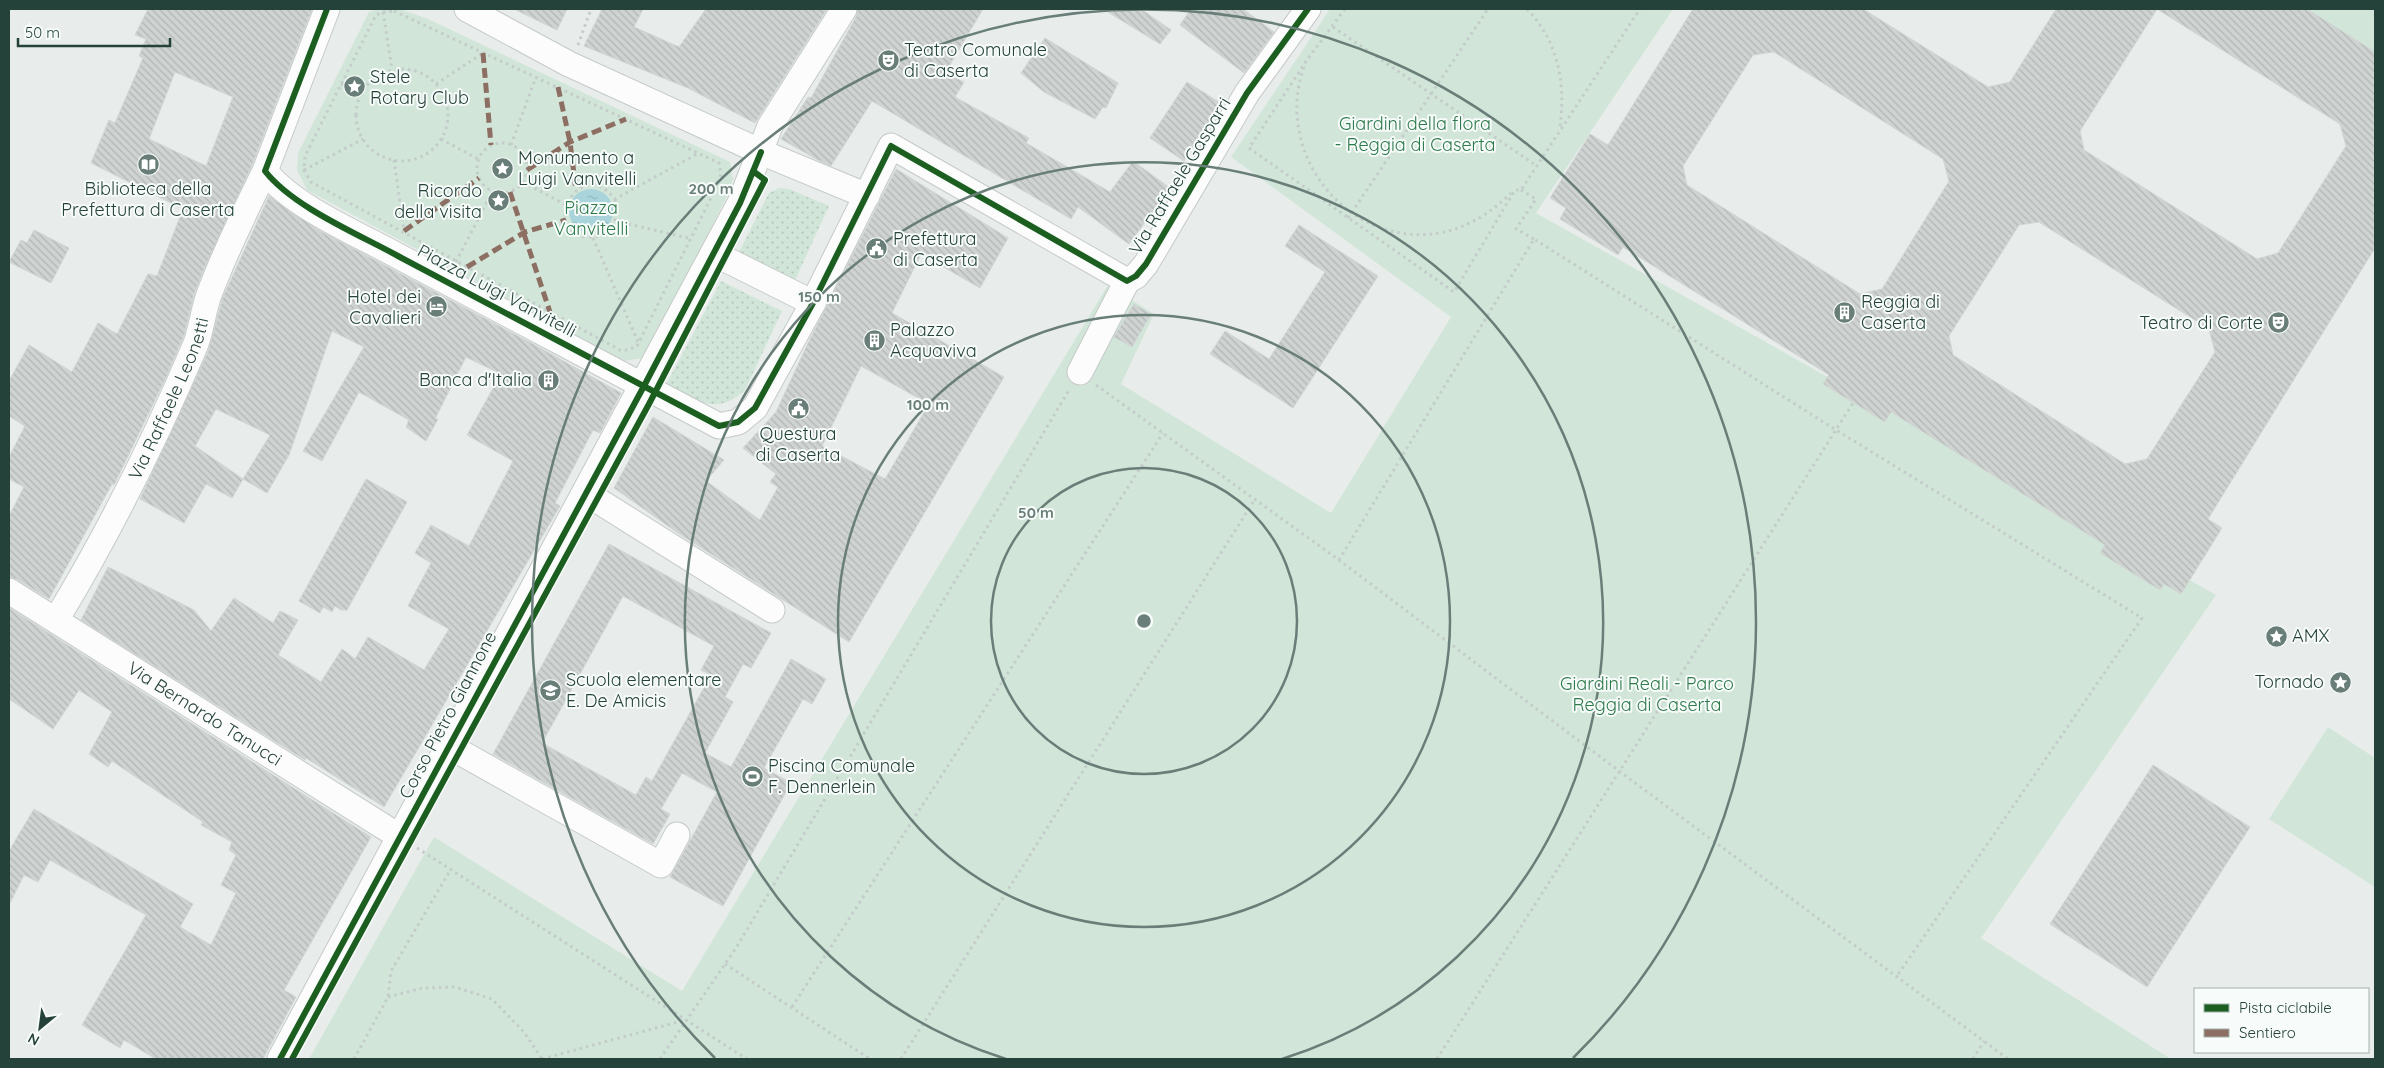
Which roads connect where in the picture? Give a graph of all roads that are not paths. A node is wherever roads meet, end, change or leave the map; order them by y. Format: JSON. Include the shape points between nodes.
{"nodes":[{"id":1,"x":326,"y":9,"type":"edge"},
{"id":2,"x":467,"y":9,"type":"edge"},
{"id":3,"x":844,"y":9,"type":"edge"},
{"id":4,"x":1308,"y":9,"type":"edge"},
{"id":5,"x":753,"y":148,"type":"junction"},
{"id":6,"x":265,"y":171,"type":"junction"},
{"id":7,"x":867,"y":196,"type":"junction"},
{"id":8,"x":713,"y":253,"type":"junction"},
{"id":9,"x":1127,"y":280,"type":"junction"},
{"id":10,"x":813,"y":303,"type":"junction"},
{"id":11,"x":1080,"y":372,"type":"road end"},
{"id":12,"x":644,"y":386,"type":"junction"},
{"id":13,"x":586,"y":493,"type":"junction"},
{"id":14,"x":9,"y":591,"type":"edge"},
{"id":15,"x":772,"y":610,"type":"dead end"},
{"id":16,"x":56,"y":620,"type":"junction"},
{"id":17,"x":449,"y":746,"type":"junction"},
{"id":18,"x":677,"y":835,"type":"dead end"},
{"id":19,"x":400,"y":837,"type":"junction"},
{"id":20,"x":280,"y":1059,"type":"edge"}],
"edges":[{"from":1,"to":6,"type":"street"},
{"from":2,"to":5,"type":"street","via":[[569,64]]},
{"from":3,"to":5,"type":"street"},
{"from":4,"to":9,"type":"street","name":"Via Raffaele Gasparri","via":[[1247,93],[1146,264],[1136,276]]},
{"from":5,"to":7,"type":"street"},
{"from":5,"to":8,"type":"street","via":[[740,203]]},
{"from":6,"to":12,"type":"street","name":"Piazza Luigi Vanvitelli","via":[[275,184],[307,206]]},
{"from":6,"to":16,"type":"street","name":"Via Raffaele Leonetti","via":[[210,292],[196,343],[159,428],[75,590]]},
{"from":7,"to":9,"type":"street","via":[[891,146]]},
{"from":7,"to":10,"type":"street","name":"Piazza Luigi Vanvitelli"},
{"from":8,"to":10,"type":"street"},
{"from":8,"to":12,"type":"street"},
{"from":9,"to":11,"type":"street"},
{"from":10,"to":12,"type":"street","name":"Piazza Luigi Vanvitelli","via":[[755,408],[738,422],[719,426]]},
{"from":12,"to":13,"type":"street","name":"Corso Pietro Giannone"},
{"from":13,"to":15,"type":"street"},
{"from":13,"to":17,"type":"street","name":"Corso Pietro Giannone"},
{"from":14,"to":16,"type":"street","name":"Via Bernardo Tanucci"},
{"from":16,"to":19,"type":"street","name":"Via Bernardo Tanucci"},
{"from":17,"to":18,"type":"street","via":[[661,865]]},
{"from":17,"to":19,"type":"street","name":"Corso Pietro Giannone"},
{"from":19,"to":20,"type":"street","name":"Corso Pietro Giannone"}]}
